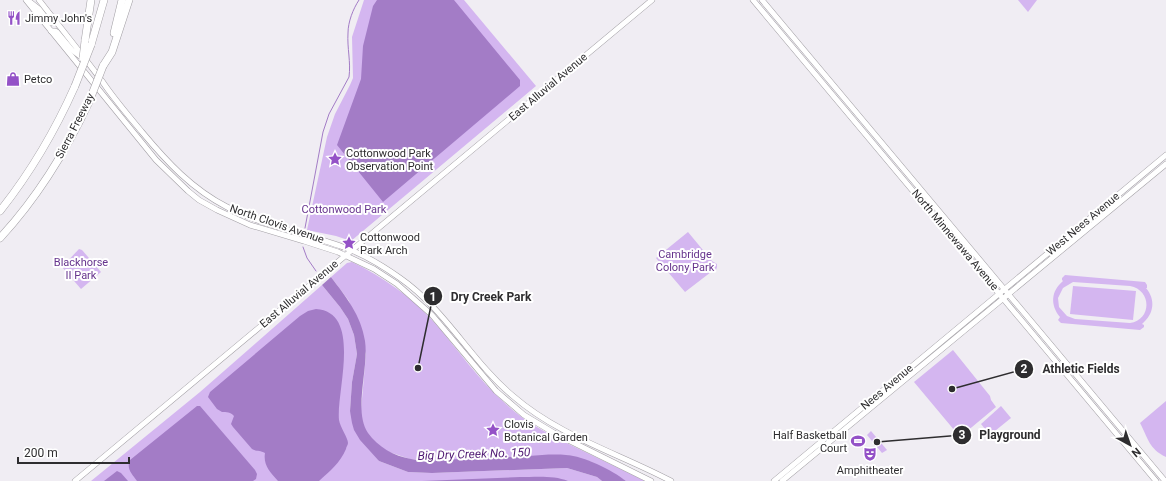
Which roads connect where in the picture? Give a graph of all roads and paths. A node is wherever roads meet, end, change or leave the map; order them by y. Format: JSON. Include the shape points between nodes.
{"nodes":[{"id":1,"x":27,"y":0,"type":"edge"},
{"id":2,"x":39,"y":0,"type":"edge"},
{"id":3,"x":91,"y":0,"type":"edge"},
{"id":4,"x":104,"y":0,"type":"edge"},
{"id":5,"x":122,"y":0,"type":"edge"},
{"id":6,"x":129,"y":0,"type":"edge"},
{"id":7,"x":652,"y":0,"type":"edge"},
{"id":8,"x":753,"y":0,"type":"edge"},
{"id":9,"x":762,"y":0,"type":"edge"},
{"id":10,"x":55,"y":21,"type":"junction"},
{"id":11,"x":51,"y":31,"type":"junction"},
{"id":12,"x":88,"y":43,"type":"junction"},
{"id":13,"x":87,"y":62,"type":"junction"},
{"id":14,"x":103,"y":66,"type":"junction"},
{"id":15,"x":1166,"y":155,"type":"edge"},
{"id":16,"x":1166,"y":164,"type":"edge"},
{"id":17,"x":1148,"y":170,"type":"junction"},
{"id":18,"x":217,"y":210,"type":"junction"},
{"id":19,"x":0,"y":211,"type":"edge"},
{"id":20,"x":256,"y":219,"type":"junction"},
{"id":21,"x":1099,"y":219,"type":"junction"},
{"id":22,"x":0,"y":238,"type":"edge"},
{"id":23,"x":352,"y":250,"type":"junction"},
{"id":24,"x":346,"y":255,"type":"junction"},
{"id":25,"x":1005,"y":289,"type":"junction"},
{"id":26,"x":999,"y":293,"type":"junction"},
{"id":27,"x":1009,"y":294,"type":"junction"},
{"id":28,"x":1003,"y":298,"type":"junction"},
{"id":29,"x":432,"y":315,"type":"junction"},
{"id":30,"x":470,"y":350,"type":"junction"},
{"id":31,"x":1076,"y":375,"type":"junction"},
{"id":32,"x":1071,"y":379,"type":"junction"},
{"id":33,"x":75,"y":481,"type":"edge"},
{"id":34,"x":651,"y":481,"type":"edge"},
{"id":35,"x":671,"y":481,"type":"edge"},
{"id":36,"x":774,"y":481,"type":"edge"},
{"id":37,"x":782,"y":481,"type":"edge"},
{"id":38,"x":1156,"y":481,"type":"edge"},
{"id":39,"x":1165,"y":481,"type":"edge"}],
"edges":[{"from":1,"to":10,"type":"main road","via":[[39,9],[49,22]]},
{"from":1,"to":11,"type":"main road","name":"North Clovis Avenue"},
{"from":2,"to":10,"type":"main road","name":"North Clovis Avenue"},
{"from":3,"to":12,"type":"highway"},
{"from":4,"to":12,"type":"highway","name":"Sierra Freeway"},
{"from":5,"to":14,"type":"highway","name":"Sierra Freeway"},
{"from":6,"to":14,"type":"highway","via":[[112,52]]},
{"from":7,"to":23,"type":"main road","name":"East Alluvial Avenue"},
{"from":8,"to":26,"type":"main road","name":"North Minnewawa Avenue"},
{"from":9,"to":25,"type":"main road","name":"North Minnewawa Avenue"},
{"from":10,"to":13,"type":"main road","name":"North Clovis Avenue"},
{"from":11,"to":13,"type":"main road","via":[[57,32],[72,50]]},
{"from":11,"to":18,"type":"main road","name":"North Clovis Avenue","via":[[162,167],[199,200]]},
{"from":12,"to":19,"type":"highway","name":"Sierra Freeway","bridge":true,"via":[[81,72],[53,133]]},
{"from":13,"to":20,"type":"main road","name":"North Clovis Avenue","via":[[110,94],[182,177],[213,200]]},
{"from":14,"to":22,"type":"highway","name":"Sierra Freeway","bridge":true,"via":[[89,102],[54,167],[24,210]]},
{"from":15,"to":17,"type":"main road","name":"West Nees Avenue"},
{"from":16,"to":21,"type":"main road","name":"West Nees Avenue"},
{"from":17,"to":21,"type":"main road","via":[[1139,181],[1100,214]]},
{"from":17,"to":25,"type":"main road","name":"West Nees Avenue"},
{"from":18,"to":20,"type":"main road","via":[[250,221]]},
{"from":18,"to":24,"type":"main road","name":"North Clovis Avenue","via":[[250,224]]},
{"from":20,"to":23,"type":"main road","name":"North Clovis Avenue"},
{"from":21,"to":27,"type":"main road","name":"West Nees Avenue"},
{"from":23,"to":24,"type":"main road","name":"East Alluvial Avenue"},
{"from":23,"to":30,"type":"main road","name":"North Clovis Avenue","via":[[378,263],[419,293]]},
{"from":24,"to":29,"type":"main road","name":"North Clovis Avenue","via":[[397,284]]},
{"from":24,"to":33,"type":"main road","name":"East Alluvial Avenue"},
{"from":25,"to":26,"type":"main road","name":"West Nees Avenue"},
{"from":25,"to":27,"type":"main road","name":"North Minnewawa Avenue"},
{"from":26,"to":28,"type":"main road","name":"North Minnewawa Avenue"},
{"from":26,"to":36,"type":"main road","name":"Nees Avenue"},
{"from":27,"to":28,"type":"main road","name":"West Nees Avenue"},
{"from":27,"to":31,"type":"main road","name":"North Minnewawa Avenue"},
{"from":28,"to":32,"type":"main road","name":"North Minnewawa Avenue"},
{"from":28,"to":37,"type":"main road","name":"Nees Avenue"},
{"from":29,"to":30,"type":"main road"},
{"from":29,"to":34,"type":"main road","name":"North Clovis Avenue","via":[[496,391],[524,415],[554,433]]},
{"from":30,"to":35,"type":"main road","name":"North Clovis Avenue","via":[[502,387],[528,409],[558,427]]},
{"from":31,"to":32,"type":"main road"},
{"from":31,"to":39,"type":"main road","name":"North Minnewawa Avenue"},
{"from":32,"to":38,"type":"main road","name":"North Minnewawa Avenue"}]}
